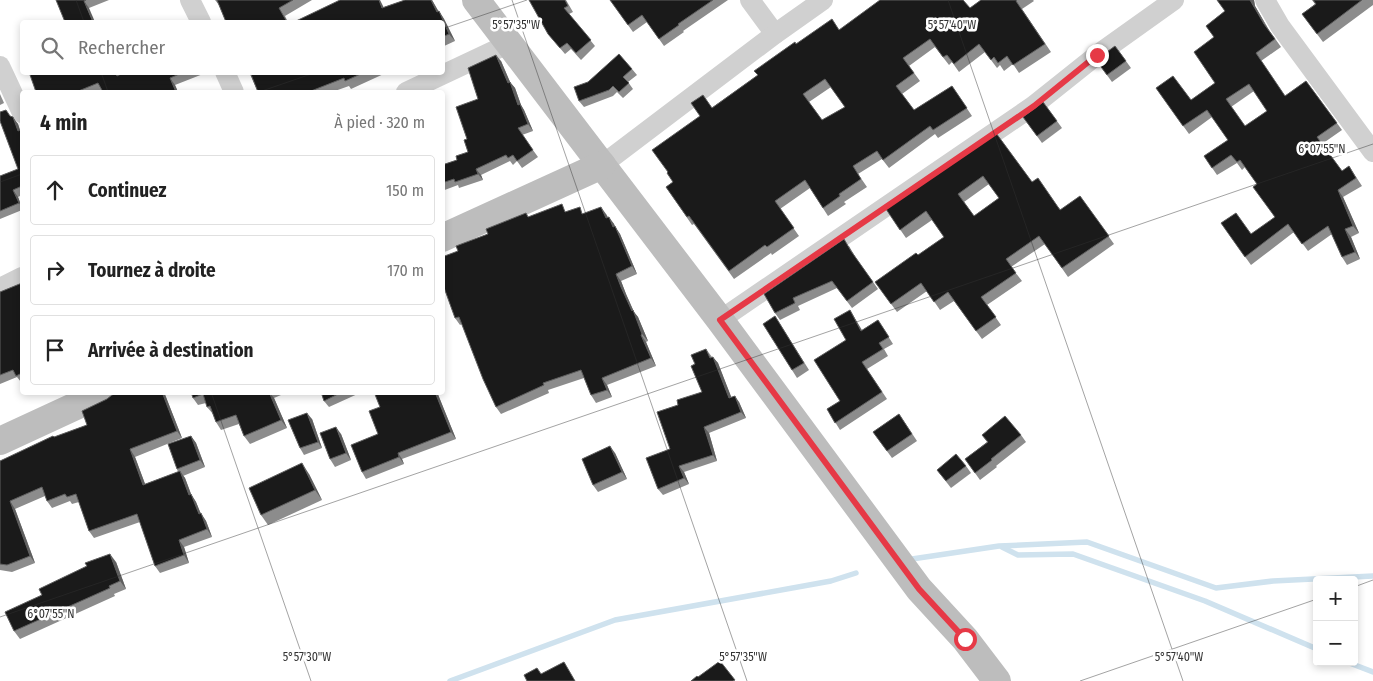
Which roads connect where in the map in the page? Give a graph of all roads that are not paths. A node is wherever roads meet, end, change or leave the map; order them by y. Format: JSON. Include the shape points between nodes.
{"nodes":[{"id":1,"x":190,"y":0,"type":"edge"},
{"id":2,"x":476,"y":0,"type":"edge"},
{"id":3,"x":750,"y":0,"type":"edge"},
{"id":4,"x":823,"y":0,"type":"edge"},
{"id":5,"x":1174,"y":0,"type":"edge"},
{"id":6,"x":1265,"y":0,"type":"edge"},
{"id":7,"x":200,"y":20,"type":"edge"},
{"id":8,"x":775,"y":34,"type":"junction"},
{"id":9,"x":510,"y":43,"type":"junction"},
{"id":10,"x":0,"y":66,"type":"edge"},
{"id":11,"x":445,"y":74,"type":"edge"},
{"id":12,"x":226,"y":75,"type":"edge"},
{"id":13,"x":442,"y":75,"type":"edge"},
{"id":14,"x":233,"y":90,"type":"edge"},
{"id":15,"x":410,"y":90,"type":"edge"},
{"id":16,"x":20,"y":108,"type":"edge"},
{"id":17,"x":1373,"y":152,"type":"edge"},
{"id":18,"x":602,"y":165,"type":"junction"},
{"id":19,"x":445,"y":237,"type":"edge"},
{"id":20,"x":20,"y":278,"type":"edge"},
{"id":21,"x":0,"y":288,"type":"edge"},
{"id":22,"x":720,"y":320,"type":"junction"},
{"id":23,"x":100,"y":395,"type":"edge"},
{"id":24,"x":0,"y":441,"type":"edge"},
{"id":25,"x":997,"y":681,"type":"edge"}],
"edges":[{"from":1,"to":7,"type":"street"},
{"from":2,"to":9,"type":"street"},
{"from":3,"to":8,"type":"street"},
{"from":4,"to":8,"type":"street"},
{"from":5,"to":22,"type":"street","via":[[1097,55],[1034,106]]},
{"from":6,"to":17,"type":"street","via":[[1280,26]]},
{"from":8,"to":18,"type":"street"},
{"from":9,"to":11,"type":"street"},
{"from":9,"to":18,"type":"street"},
{"from":10,"to":16,"type":"street"},
{"from":12,"to":14,"type":"street"},
{"from":13,"to":15,"type":"street"},
{"from":18,"to":19,"type":"street"},
{"from":18,"to":22,"type":"street"},
{"from":20,"to":21,"type":"street"},
{"from":22,"to":25,"type":"street","via":[[919,589],[965,639]]},
{"from":23,"to":24,"type":"street"}]}
